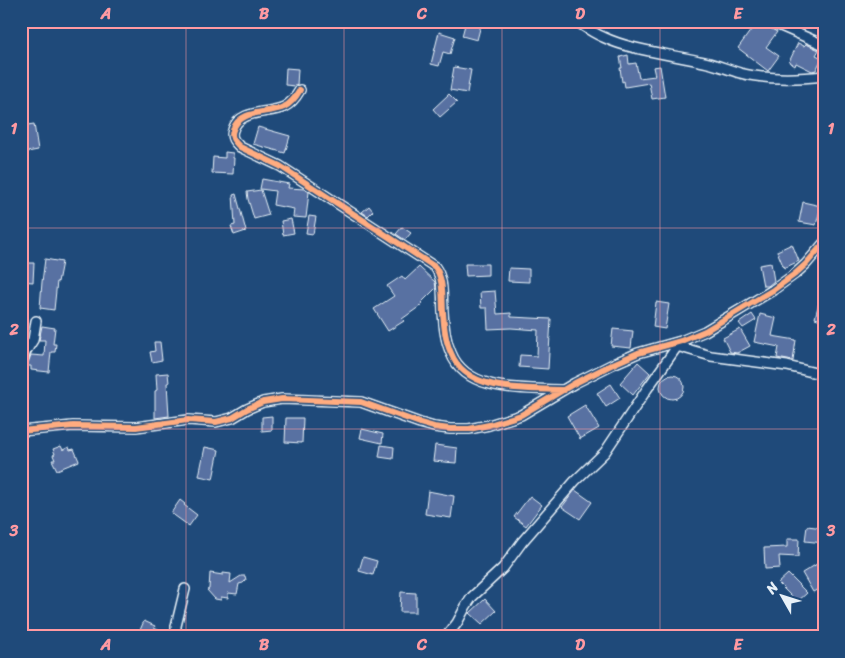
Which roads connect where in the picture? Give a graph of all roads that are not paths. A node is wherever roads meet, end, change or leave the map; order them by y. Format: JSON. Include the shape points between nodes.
{"nodes":[{"id":1,"x":576,"y":21,"type":"edge"},
{"id":2,"x":769,"y":21,"type":"edge"},
{"id":3,"x":824,"y":45,"type":"edge"},
{"id":4,"x":824,"y":76,"type":"edge"},
{"id":5,"x":300,"y":90,"type":"dead end"},
{"id":6,"x":824,"y":243,"type":"edge"},
{"id":7,"x":36,"y":321,"type":"dead end"},
{"id":8,"x":679,"y":343,"type":"junction"},
{"id":9,"x":21,"y":364,"type":"edge"},
{"id":10,"x":824,"y":375,"type":"edge"},
{"id":11,"x":564,"y":390,"type":"junction"},
{"id":12,"x":21,"y":431,"type":"edge"},
{"id":13,"x":185,"y":589,"type":"dead end"},
{"id":14,"x":176,"y":637,"type":"edge"},
{"id":15,"x":446,"y":637,"type":"edge"}],
"edges":[{"from":1,"to":4,"type":"street","via":[[615,42],[713,63],[740,73],[788,79]]},
{"from":2,"to":3,"type":"street"},
{"from":5,"to":11,"type":"street","via":[[285,106],[251,114],[237,123],[232,131],[236,143],[280,166],[435,268],[440,277],[445,330],[451,354],[470,376],[493,386]]},
{"from":6,"to":8,"type":"street","via":[[794,274],[772,290]]},
{"from":7,"to":9,"type":"street","via":[[33,340]]},
{"from":8,"to":10,"type":"street","via":[[711,356],[787,366]]},
{"from":8,"to":11,"type":"street","via":[[638,353]]},
{"from":8,"to":15,"type":"street","via":[[606,452],[575,481],[503,568],[472,598]]},
{"from":11,"to":12,"type":"street","via":[[521,415],[469,429],[434,427],[361,402],[282,398],[263,402],[232,418],[216,422],[188,420],[136,428],[73,426]]},
{"from":13,"to":14,"type":"street"}]}
